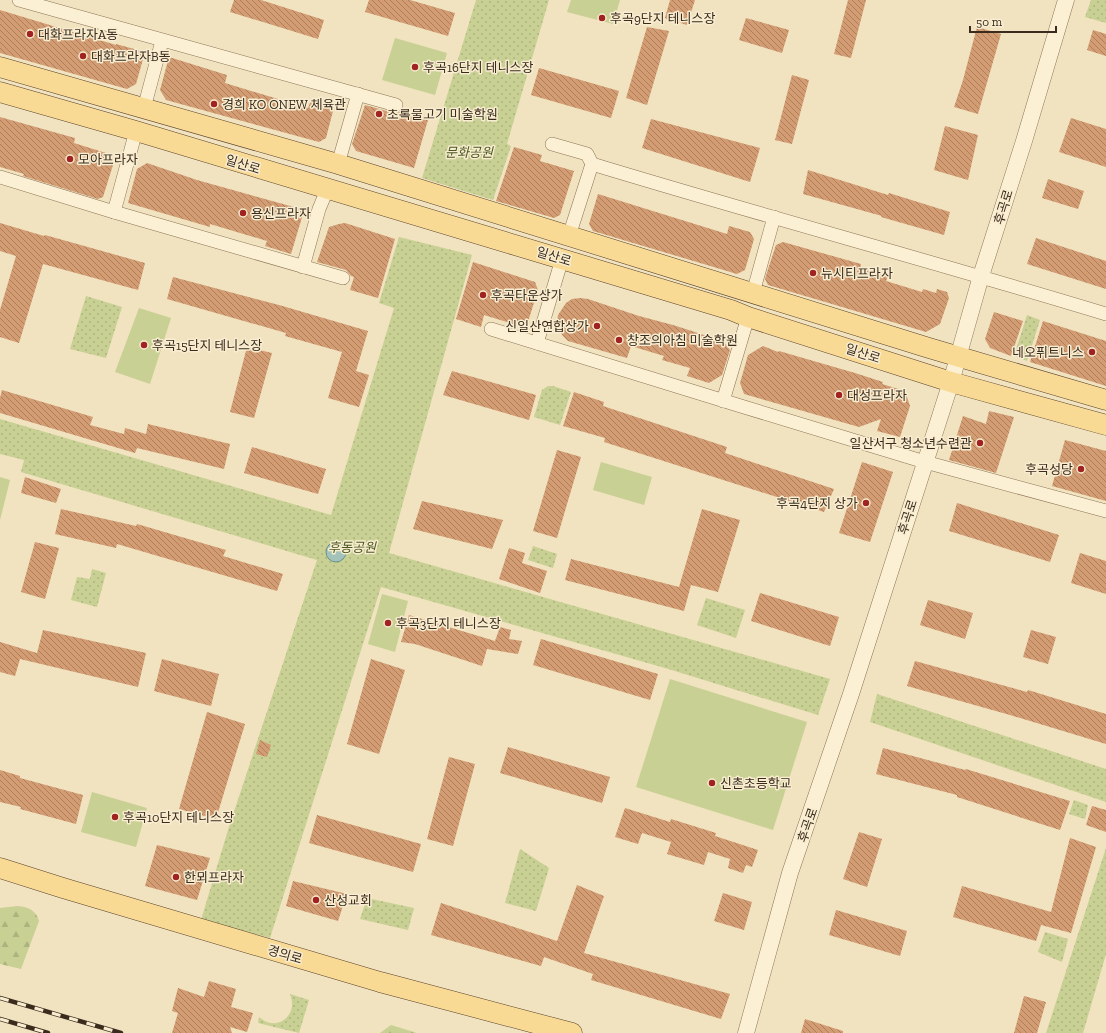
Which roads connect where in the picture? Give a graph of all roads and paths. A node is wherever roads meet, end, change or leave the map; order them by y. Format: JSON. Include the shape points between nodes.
{"nodes":[{"id":1,"x":19,"y":0,"type":"edge"},
{"id":2,"x":1066,"y":0,"type":"edge"},
{"id":3,"x":162,"y":41,"type":"junction"},
{"id":4,"x":0,"y":67,"type":"edge"},
{"id":5,"x":0,"y":92,"type":"edge"},
{"id":6,"x":358,"y":94,"type":"junction"},
{"id":7,"x":396,"y":105,"type":"dead end"},
{"id":8,"x":144,"y":108,"type":"junction"},
{"id":9,"x":136,"y":132,"type":"junction"},
{"id":10,"x":552,"y":144,"type":"dead end"},
{"id":11,"x":338,"y":164,"type":"junction"},
{"id":12,"x":592,"y":164,"type":"junction"},
{"id":13,"x":0,"y":177,"type":"edge"},
{"id":14,"x":327,"y":190,"type":"junction"},
{"id":15,"x":114,"y":212,"type":"junction"},
{"id":16,"x":774,"y":218,"type":"junction"},
{"id":17,"x":569,"y":236,"type":"junction"},
{"id":18,"x":562,"y":258,"type":"junction"},
{"id":19,"x":303,"y":267,"type":"junction"},
{"id":20,"x":981,"y":276,"type":"junction"},
{"id":21,"x":343,"y":278,"type":"dead end"},
{"id":22,"x":753,"y":293,"type":"junction"},
{"id":23,"x":1106,"y":314,"type":"edge"},
{"id":24,"x":748,"y":317,"type":"junction"},
{"id":25,"x":491,"y":329,"type":"dead end"},
{"id":26,"x":537,"y":343,"type":"junction"},
{"id":27,"x":958,"y":357,"type":"junction"},
{"id":28,"x":951,"y":382,"type":"junction"},
{"id":29,"x":1106,"y":400,"type":"edge"},
{"id":30,"x":723,"y":401,"type":"junction"},
{"id":31,"x":1106,"y":425,"type":"edge"},
{"id":32,"x":925,"y":462,"type":"junction"},
{"id":33,"x":1106,"y":511,"type":"edge"},
{"id":34,"x":0,"y":868,"type":"edge"},
{"id":35,"x":0,"y":874,"type":"edge"},
{"id":36,"x":523,"y":1033,"type":"edge"},
{"id":37,"x":572,"y":1033,"type":"edge"},
{"id":38,"x":746,"y":1033,"type":"edge"}],
"edges":[{"from":1,"to":3,"type":"street"},
{"from":2,"to":20,"type":"street","name":"후곡로"},
{"from":3,"to":6,"type":"street"},
{"from":3,"to":8,"type":"street"},
{"from":4,"to":8,"type":"main road","name":"일산로"},
{"from":5,"to":9,"type":"main road","name":"일산로"},
{"from":6,"to":7,"type":"street"},
{"from":6,"to":11,"type":"street"},
{"from":8,"to":11,"type":"main road","name":"일산로"},
{"from":9,"to":14,"type":"main road","name":"일산로"},
{"from":9,"to":15,"type":"street"},
{"from":10,"to":12,"type":"street","via":[[587,154]]},
{"from":11,"to":17,"type":"main road","name":"일산로"},
{"from":12,"to":16,"type":"street"},
{"from":12,"to":17,"type":"street"},
{"from":13,"to":15,"type":"street"},
{"from":14,"to":18,"type":"main road","name":"일산로"},
{"from":14,"to":19,"type":"street"},
{"from":15,"to":19,"type":"street"},
{"from":16,"to":20,"type":"street"},
{"from":16,"to":22,"type":"street"},
{"from":17,"to":22,"type":"main road","name":"일산로"},
{"from":18,"to":24,"type":"main road","name":"일산로"},
{"from":18,"to":26,"type":"street"},
{"from":19,"to":21,"type":"street"},
{"from":20,"to":23,"type":"street"},
{"from":20,"to":27,"type":"street","name":"후곡로"},
{"from":22,"to":27,"type":"main road","name":"일산로"},
{"from":24,"to":28,"type":"main road","name":"일산로"},
{"from":24,"to":30,"type":"street"},
{"from":25,"to":26,"type":"street"},
{"from":26,"to":30,"type":"street"},
{"from":27,"to":28,"type":"street","name":"후곡로"},
{"from":27,"to":29,"type":"main road","name":"일산로"},
{"from":28,"to":31,"type":"main road","name":"일산로"},
{"from":28,"to":32,"type":"street","name":"후곡로"},
{"from":30,"to":32,"type":"street"},
{"from":32,"to":33,"type":"street"},
{"from":32,"to":38,"type":"street","name":"후곡로","via":[[852,694],[790,873]]},
{"from":34,"to":37,"type":"main road","name":"경의로","via":[[380,982]]},
{"from":35,"to":36,"type":"main road","name":"경의로","via":[[377,991]]}]}
